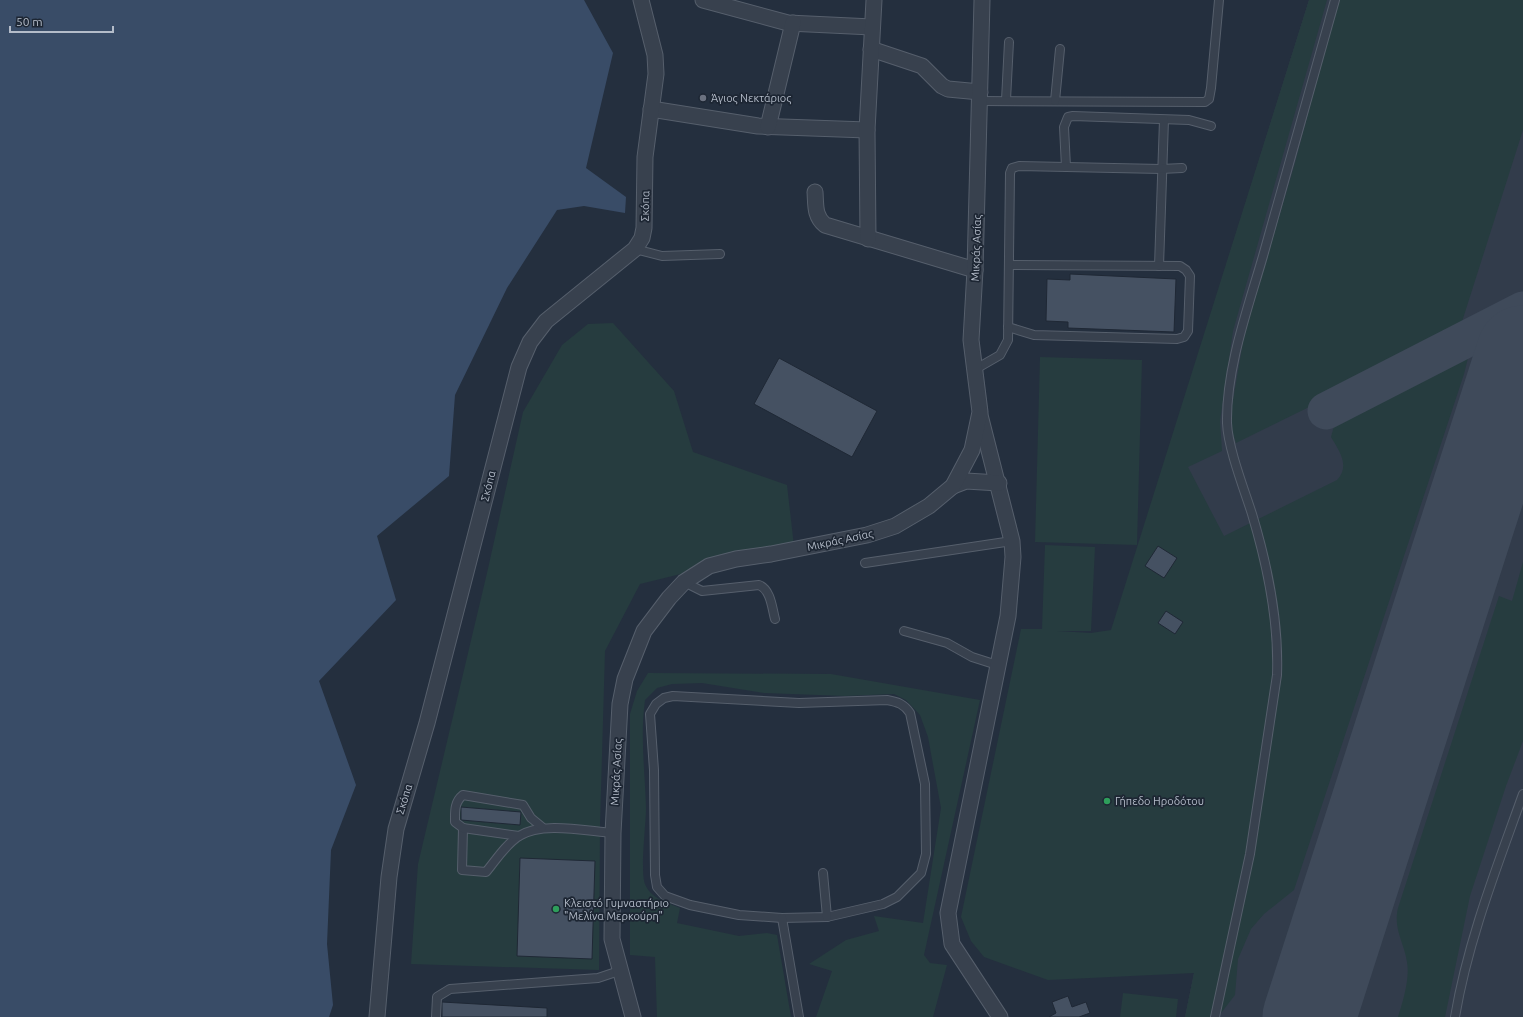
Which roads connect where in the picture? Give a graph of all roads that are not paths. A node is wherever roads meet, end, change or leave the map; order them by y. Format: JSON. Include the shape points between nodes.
{"nodes":[{"id":1,"x":641,"y":0,"type":"edge"},
{"id":2,"x":703,"y":0,"type":"edge"},
{"id":3,"x":874,"y":0,"type":"edge"},
{"id":4,"x":982,"y":0,"type":"edge"},
{"id":5,"x":1219,"y":0,"type":"edge"},
{"id":6,"x":1335,"y":0,"type":"edge"},
{"id":7,"x":793,"y":23,"type":"junction"},
{"id":8,"x":872,"y":27,"type":"junction"},
{"id":9,"x":1009,"y":42,"type":"dead end"},
{"id":10,"x":871,"y":49,"type":"junction"},
{"id":11,"x":1060,"y":50,"type":"dead end"},
{"id":12,"x":980,"y":96,"type":"junction"},
{"id":13,"x":1006,"y":100,"type":"junction"},
{"id":14,"x":1055,"y":101,"type":"junction"},
{"id":15,"x":651,"y":109,"type":"junction"},
{"id":16,"x":1164,"y":120,"type":"junction"},
{"id":17,"x":1211,"y":126,"type":"dead end"},
{"id":18,"x":768,"y":127,"type":"junction"},
{"id":19,"x":867,"y":130,"type":"junction"},
{"id":20,"x":1066,"y":167,"type":"junction"},
{"id":21,"x":1182,"y":168,"type":"dead end"},
{"id":22,"x":1161,"y":170,"type":"junction"},
{"id":23,"x":815,"y":192,"type":"dead end"},
{"id":24,"x":868,"y":238,"type":"junction"},
{"id":25,"x":635,"y":249,"type":"junction"},
{"id":26,"x":720,"y":254,"type":"dead end"},
{"id":27,"x":1010,"y":265,"type":"junction"},
{"id":28,"x":1159,"y":266,"type":"junction"},
{"id":29,"x":975,"y":270,"type":"junction"},
{"id":30,"x":1008,"y":327,"type":"junction"},
{"id":31,"x":974,"y":370,"type":"junction"},
{"id":32,"x":980,"y":412,"type":"junction"},
{"id":33,"x":999,"y":483,"type":"junction"},
{"id":34,"x":953,"y":486,"type":"junction"},
{"id":35,"x":1012,"y":541,"type":"junction"},
{"id":36,"x":864,"y":563,"type":"dead end"},
{"id":37,"x":684,"y":582,"type":"junction"},
{"id":38,"x":775,"y":619,"type":"dead end"},
{"id":39,"x":904,"y":631,"type":"dead end"},
{"id":40,"x":997,"y":665,"type":"junction"},
{"id":41,"x":1523,"y":794,"type":"edge"},
{"id":42,"x":542,"y":827,"type":"junction"},
{"id":43,"x":463,"y":828,"type":"junction"},
{"id":44,"x":613,"y":833,"type":"junction"},
{"id":45,"x":519,"y":836,"type":"junction"},
{"id":46,"x":824,"y":873,"type":"dead end"},
{"id":47,"x":827,"y":917,"type":"junction"},
{"id":48,"x":782,"y":918,"type":"junction"},
{"id":49,"x":622,"y":970,"type":"junction"},
{"id":50,"x":377,"y":1017,"type":"edge"},
{"id":51,"x":436,"y":1017,"type":"edge"},
{"id":52,"x":632,"y":1017,"type":"edge"},
{"id":53,"x":799,"y":1017,"type":"edge"},
{"id":54,"x":1000,"y":1017,"type":"edge"},
{"id":55,"x":1215,"y":1017,"type":"edge"},
{"id":56,"x":1455,"y":1017,"type":"edge"}],
"edges":[{"from":1,"to":15,"type":"street","name":"Σκόπα","via":[[655,55],[656,74]]},
{"from":2,"to":7,"type":"street"},
{"from":3,"to":8,"type":"street"},
{"from":4,"to":12,"type":"street","name":"Μικράς Ασίας"},
{"from":5,"to":14,"type":"lane","via":[[1211,88],[1209,99],[1205,102]]},
{"from":6,"to":55,"type":"lane","via":[[1238,344],[1227,406],[1230,442],[1257,530],[1274,605],[1278,647],[1277,676],[1250,854]]},
{"from":7,"to":8,"type":"street"},
{"from":7,"to":18,"type":"street"},
{"from":8,"to":10,"type":"street"},
{"from":9,"to":13,"type":"lane"},
{"from":10,"to":12,"type":"street","via":[[922,66],[948,89]]},
{"from":10,"to":19,"type":"street"},
{"from":11,"to":14,"type":"lane"},
{"from":12,"to":13,"type":"lane"},
{"from":12,"to":29,"type":"street","name":"Μικράς Ασίας"},
{"from":13,"to":14,"type":"lane"},
{"from":15,"to":18,"type":"street"},
{"from":15,"to":25,"type":"street","name":"Σκόπα","via":[[645,157],[644,228],[642,238]]},
{"from":16,"to":17,"type":"lane","via":[[1189,120]]},
{"from":16,"to":20,"type":"lane","via":[[1068,117],[1064,127]]},
{"from":16,"to":22,"type":"lane"},
{"from":18,"to":19,"type":"street"},
{"from":19,"to":24,"type":"street"},
{"from":20,"to":22,"type":"lane"},
{"from":20,"to":27,"type":"lane","via":[[1012,168]]},
{"from":21,"to":22,"type":"lane"},
{"from":22,"to":28,"type":"lane"},
{"from":23,"to":24,"type":"street","via":[[816,212],[820,221],[825,225]]},
{"from":24,"to":29,"type":"street"},
{"from":25,"to":26,"type":"lane","via":[[662,256]]},
{"from":25,"to":50,"type":"street","name":"Σκόπα","via":[[546,321],[530,342],[519,367],[427,723],[395,833]]},
{"from":27,"to":28,"type":"lane"},
{"from":27,"to":30,"type":"lane"},
{"from":28,"to":30,"type":"lane","via":[[1180,266],[1190,276],[1188,331],[1184,337],[1177,340],[1034,335]]},
{"from":29,"to":31,"type":"street","name":"Μικράς Ασίας","via":[[971,340]]},
{"from":30,"to":31,"type":"lane","via":[[1008,340],[1000,355]]},
{"from":31,"to":32,"type":"street","name":"Μικράς Ασίας"},
{"from":32,"to":33,"type":"street"},
{"from":32,"to":34,"type":"street","name":"Μικράς Ασίας","via":[[972,450]]},
{"from":33,"to":34,"type":"street","via":[[966,481]]},
{"from":33,"to":35,"type":"street"},
{"from":34,"to":37,"type":"street","name":"Μικράς Ασίας","via":[[929,506],[889,528],[724,562],[709,566]]},
{"from":35,"to":36,"type":"lane"},
{"from":35,"to":40,"type":"street","via":[[1008,616]]},
{"from":37,"to":38,"type":"lane","via":[[702,591],[759,585],[768,594]]},
{"from":37,"to":44,"type":"street","name":"Μικράς Ασίας","via":[[644,631],[625,679],[620,704]]},
{"from":39,"to":40,"type":"lane","via":[[947,643],[972,657]]},
{"from":40,"to":54,"type":"street","via":[[948,913],[952,944]]},
{"from":41,"to":56,"type":"lane","via":[[1473,935]]},
{"from":42,"to":43,"type":"lane","via":[[531,818],[523,805],[463,795],[458,799],[455,808],[455,822]]},
{"from":42,"to":44,"type":"lane"},
{"from":42,"to":45,"type":"lane"},
{"from":43,"to":45,"type":"lane"},
{"from":43,"to":45,"type":"lane","via":[[462,870],[486,872],[502,851]]},
{"from":44,"to":49,"type":"street","name":"Μικράς Ασίας","via":[[612,939]]},
{"from":46,"to":47,"type":"lane"},
{"from":47,"to":48,"type":"lane"},
{"from":47,"to":48,"type":"lane","via":[[883,904],[897,897],[921,872],[926,854],[925,784],[910,714],[905,706],[887,700],[799,703],[673,696],[664,698],[656,704],[650,714],[657,887],[665,896],[690,905],[723,913]]},
{"from":48,"to":53,"type":"lane"},
{"from":49,"to":51,"type":"lane","via":[[598,978],[450,989],[438,997]]},
{"from":49,"to":52,"type":"street","name":"Μικράς Ασίας"}]}
